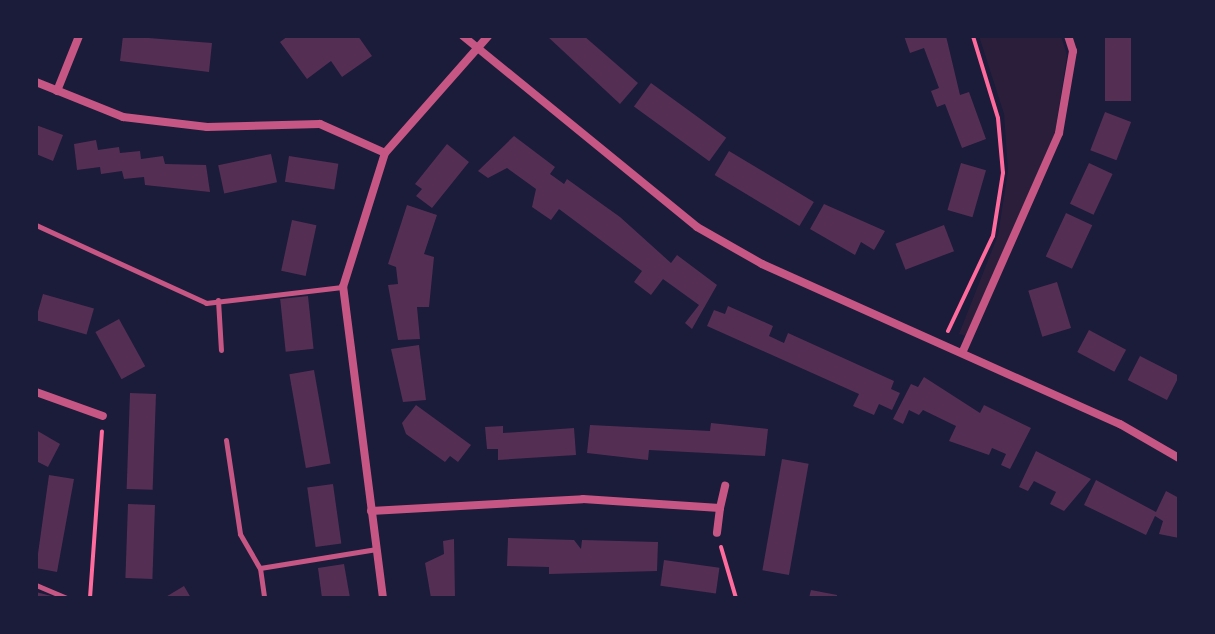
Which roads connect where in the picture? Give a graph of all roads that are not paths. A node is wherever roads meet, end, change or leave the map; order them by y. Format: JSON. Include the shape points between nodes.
{"nodes":[{"id":1,"x":79,"y":36,"type":"edge"},
{"id":2,"x":463,"y":36,"type":"edge"},
{"id":3,"x":488,"y":36,"type":"edge"},
{"id":4,"x":1068,"y":36,"type":"edge"},
{"id":5,"x":475,"y":50,"type":"junction"},
{"id":6,"x":36,"y":82,"type":"edge"},
{"id":7,"x":57,"y":91,"type":"junction"},
{"id":8,"x":385,"y":153,"type":"junction"},
{"id":9,"x":36,"y":225,"type":"edge"},
{"id":10,"x":343,"y":287,"type":"junction"},
{"id":11,"x":218,"y":300,"type":"junction"},
{"id":12,"x":221,"y":350,"type":"dead end"},
{"id":13,"x":963,"y":351,"type":"junction"},
{"id":14,"x":36,"y":392,"type":"edge"},
{"id":15,"x":103,"y":416,"type":"road end"},
{"id":16,"x":226,"y":440,"type":"dead end"},
{"id":17,"x":1179,"y":458,"type":"edge"},
{"id":18,"x":725,"y":486,"type":"dead end"},
{"id":19,"x":720,"y":508,"type":"junction"},
{"id":20,"x":371,"y":511,"type":"junction"},
{"id":21,"x":717,"y":533,"type":"road end"},
{"id":22,"x":376,"y":549,"type":"junction"},
{"id":23,"x":260,"y":568,"type":"junction"},
{"id":24,"x":36,"y":585,"type":"edge"},
{"id":25,"x":67,"y":598,"type":"edge"},
{"id":26,"x":264,"y":598,"type":"edge"},
{"id":27,"x":383,"y":598,"type":"edge"}],
"edges":[{"from":1,"to":7,"type":"street"},
{"from":2,"to":5,"type":"street"},
{"from":3,"to":5,"type":"street"},
{"from":4,"to":13,"type":"street","via":[[1073,51],[1059,133]]},
{"from":5,"to":8,"type":"street"},
{"from":5,"to":13,"type":"street","via":[[697,227]]},
{"from":6,"to":7,"type":"street"},
{"from":7,"to":8,"type":"street","via":[[123,117],[207,127],[320,124]]},
{"from":8,"to":10,"type":"street"},
{"from":9,"to":11,"type":"lane","via":[[180,294]]},
{"from":10,"to":11,"type":"lane"},
{"from":10,"to":20,"type":"street"},
{"from":11,"to":12,"type":"lane"},
{"from":13,"to":17,"type":"street"},
{"from":14,"to":15,"type":"street"},
{"from":16,"to":23,"type":"lane","via":[[240,534]]},
{"from":18,"to":19,"type":"street"},
{"from":19,"to":20,"type":"street","via":[[583,499]]},
{"from":19,"to":21,"type":"street"},
{"from":20,"to":22,"type":"street"},
{"from":22,"to":23,"type":"lane"},
{"from":22,"to":27,"type":"street"},
{"from":23,"to":26,"type":"lane"},
{"from":24,"to":25,"type":"lane"}]}
